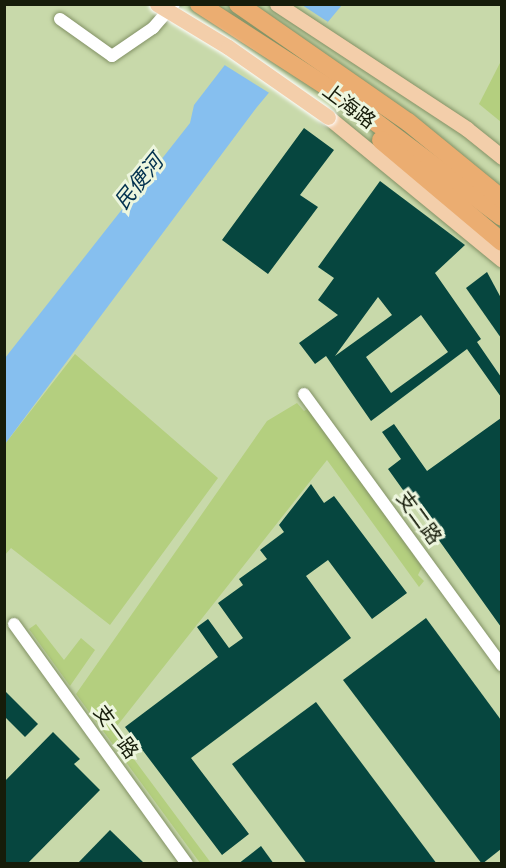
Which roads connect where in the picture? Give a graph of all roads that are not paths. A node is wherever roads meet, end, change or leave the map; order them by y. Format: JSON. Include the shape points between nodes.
{"nodes":[{"id":1,"x":157,"y":4,"type":"edge"},
{"id":2,"x":174,"y":4,"type":"edge"},
{"id":3,"x":199,"y":4,"type":"edge"},
{"id":4,"x":238,"y":4,"type":"edge"},
{"id":5,"x":277,"y":4,"type":"edge"},
{"id":6,"x":60,"y":19,"type":"dead end"},
{"id":7,"x":335,"y":105,"type":"junction"},
{"id":8,"x":408,"y":122,"type":"junction"},
{"id":9,"x":501,"y":158,"type":"edge"},
{"id":10,"x":501,"y":185,"type":"edge"},
{"id":11,"x":501,"y":199,"type":"edge"},
{"id":12,"x":501,"y":217,"type":"edge"},
{"id":13,"x":501,"y":242,"type":"edge"},
{"id":14,"x":501,"y":260,"type":"edge"},
{"id":15,"x":304,"y":394,"type":"dead end"},
{"id":16,"x":14,"y":624,"type":"dead end"},
{"id":17,"x":501,"y":666,"type":"edge"},
{"id":18,"x":187,"y":864,"type":"edge"}],
"edges":[{"from":1,"to":7,"type":"main road","name":"上海路","bridge":true},
{"from":2,"to":6,"type":"street","via":[[153,28],[112,56]]},
{"from":3,"to":7,"type":"highway","name":"上海路","via":[[277,54]]},
{"from":4,"to":8,"type":"highway","name":"上海路"},
{"from":5,"to":9,"type":"main road","via":[[358,55]]},
{"from":7,"to":12,"type":"highway","name":"上海路"},
{"from":7,"to":13,"type":"highway"},
{"from":7,"to":14,"type":"main road","name":"上海路"},
{"from":8,"to":10,"type":"highway","via":[[460,152]]},
{"from":8,"to":11,"type":"highway","name":"上海路"},
{"from":15,"to":17,"type":"street","name":"支二路"},
{"from":16,"to":18,"type":"street","name":"支一路"}]}
